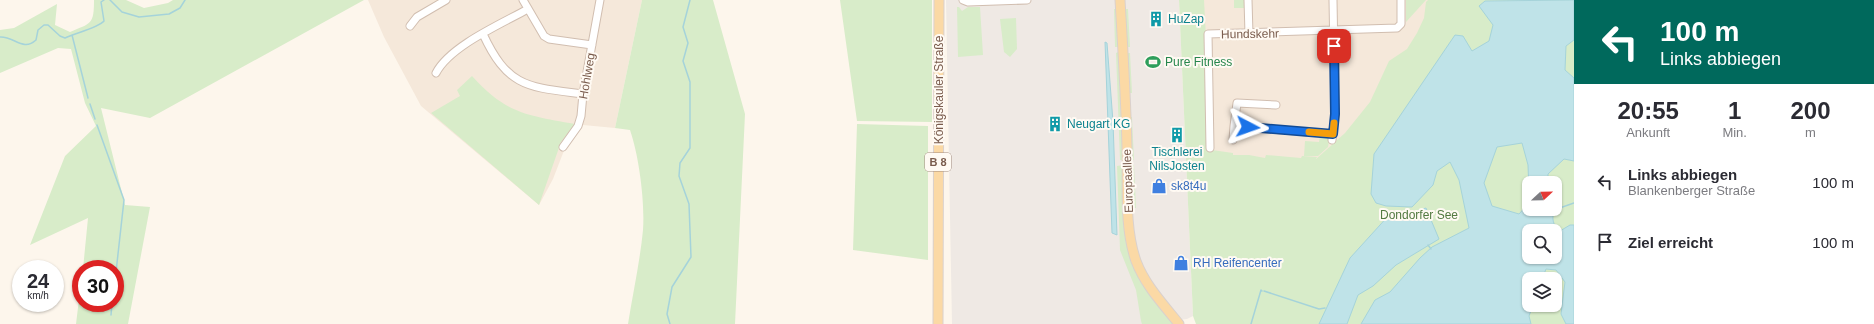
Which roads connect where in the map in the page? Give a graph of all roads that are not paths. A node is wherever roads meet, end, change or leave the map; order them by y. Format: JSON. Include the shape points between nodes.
{"nodes":[{"id":1,"x":446,"y":0,"type":"edge"},
{"id":2,"x":523,"y":0,"type":"edge"},
{"id":3,"x":600,"y":0,"type":"edge"},
{"id":4,"x":939,"y":0,"type":"edge"},
{"id":5,"x":963,"y":0,"type":"edge"},
{"id":6,"x":1027,"y":0,"type":"edge"},
{"id":7,"x":1120,"y":0,"type":"edge"},
{"id":8,"x":1248,"y":0,"type":"edge"},
{"id":9,"x":1333,"y":0,"type":"edge"},
{"id":10,"x":1401,"y":0,"type":"edge"},
{"id":11,"x":528,"y":9,"type":"junction"},
{"id":12,"x":410,"y":26,"type":"dead end"},
{"id":13,"x":1334,"y":30,"type":"junction"},
{"id":14,"x":483,"y":34,"type":"junction"},
{"id":15,"x":1249,"y":34,"type":"junction"},
{"id":16,"x":592,"y":45,"type":"junction"},
{"id":17,"x":436,"y":73,"type":"dead end"},
{"id":18,"x":583,"y":94,"type":"junction"},
{"id":19,"x":1276,"y":104,"type":"dead end"},
{"id":20,"x":1234,"y":126,"type":"junction"},
{"id":21,"x":1234,"y":140,"type":"dead end"},
{"id":22,"x":563,"y":146,"type":"dead end"},
{"id":23,"x":1210,"y":148,"type":"dead end"},
{"id":24,"x":938,"y":324,"type":"edge"},
{"id":25,"x":1179,"y":324,"type":"edge"}],
"edges":[{"from":1,"to":12,"type":"street","via":[[417,17]]},
{"from":2,"to":11,"type":"street"},
{"from":3,"to":16,"type":"street","name":"Hohlweg"},
{"from":4,"to":24,"type":"main road","name":"Königskauler Straße","number":"B 8"},
{"from":5,"to":6,"type":"street"},
{"from":7,"to":25,"type":"main road","name":"Europaallee","via":[[1129,219],[1133,249],[1149,286]]},
{"from":8,"to":15,"type":"street"},
{"from":9,"to":13,"type":"street"},
{"from":10,"to":13,"type":"street","name":"Hundskehr","via":[[1401,24],[1397,28]]},
{"from":11,"to":14,"type":"street"},
{"from":11,"to":16,"type":"street","via":[[544,36],[549,39]]},
{"from":13,"to":15,"type":"street","name":"Hundskehr"},
{"from":13,"to":20,"type":"street","via":[[1333,137]]},
{"from":14,"to":17,"type":"street","via":[[456,50],[441,63]]},
{"from":14,"to":18,"type":"street","via":[[493,56],[516,80],[539,89]]},
{"from":15,"to":23,"type":"street","name":"Hundskehr","via":[[1208,34]]},
{"from":16,"to":18,"type":"street","name":"Hohlweg"},
{"from":18,"to":22,"type":"street","name":"Hohlweg","via":[[578,126]]},
{"from":19,"to":20,"type":"street","via":[[1237,103]]},
{"from":20,"to":21,"type":"street"}]}
